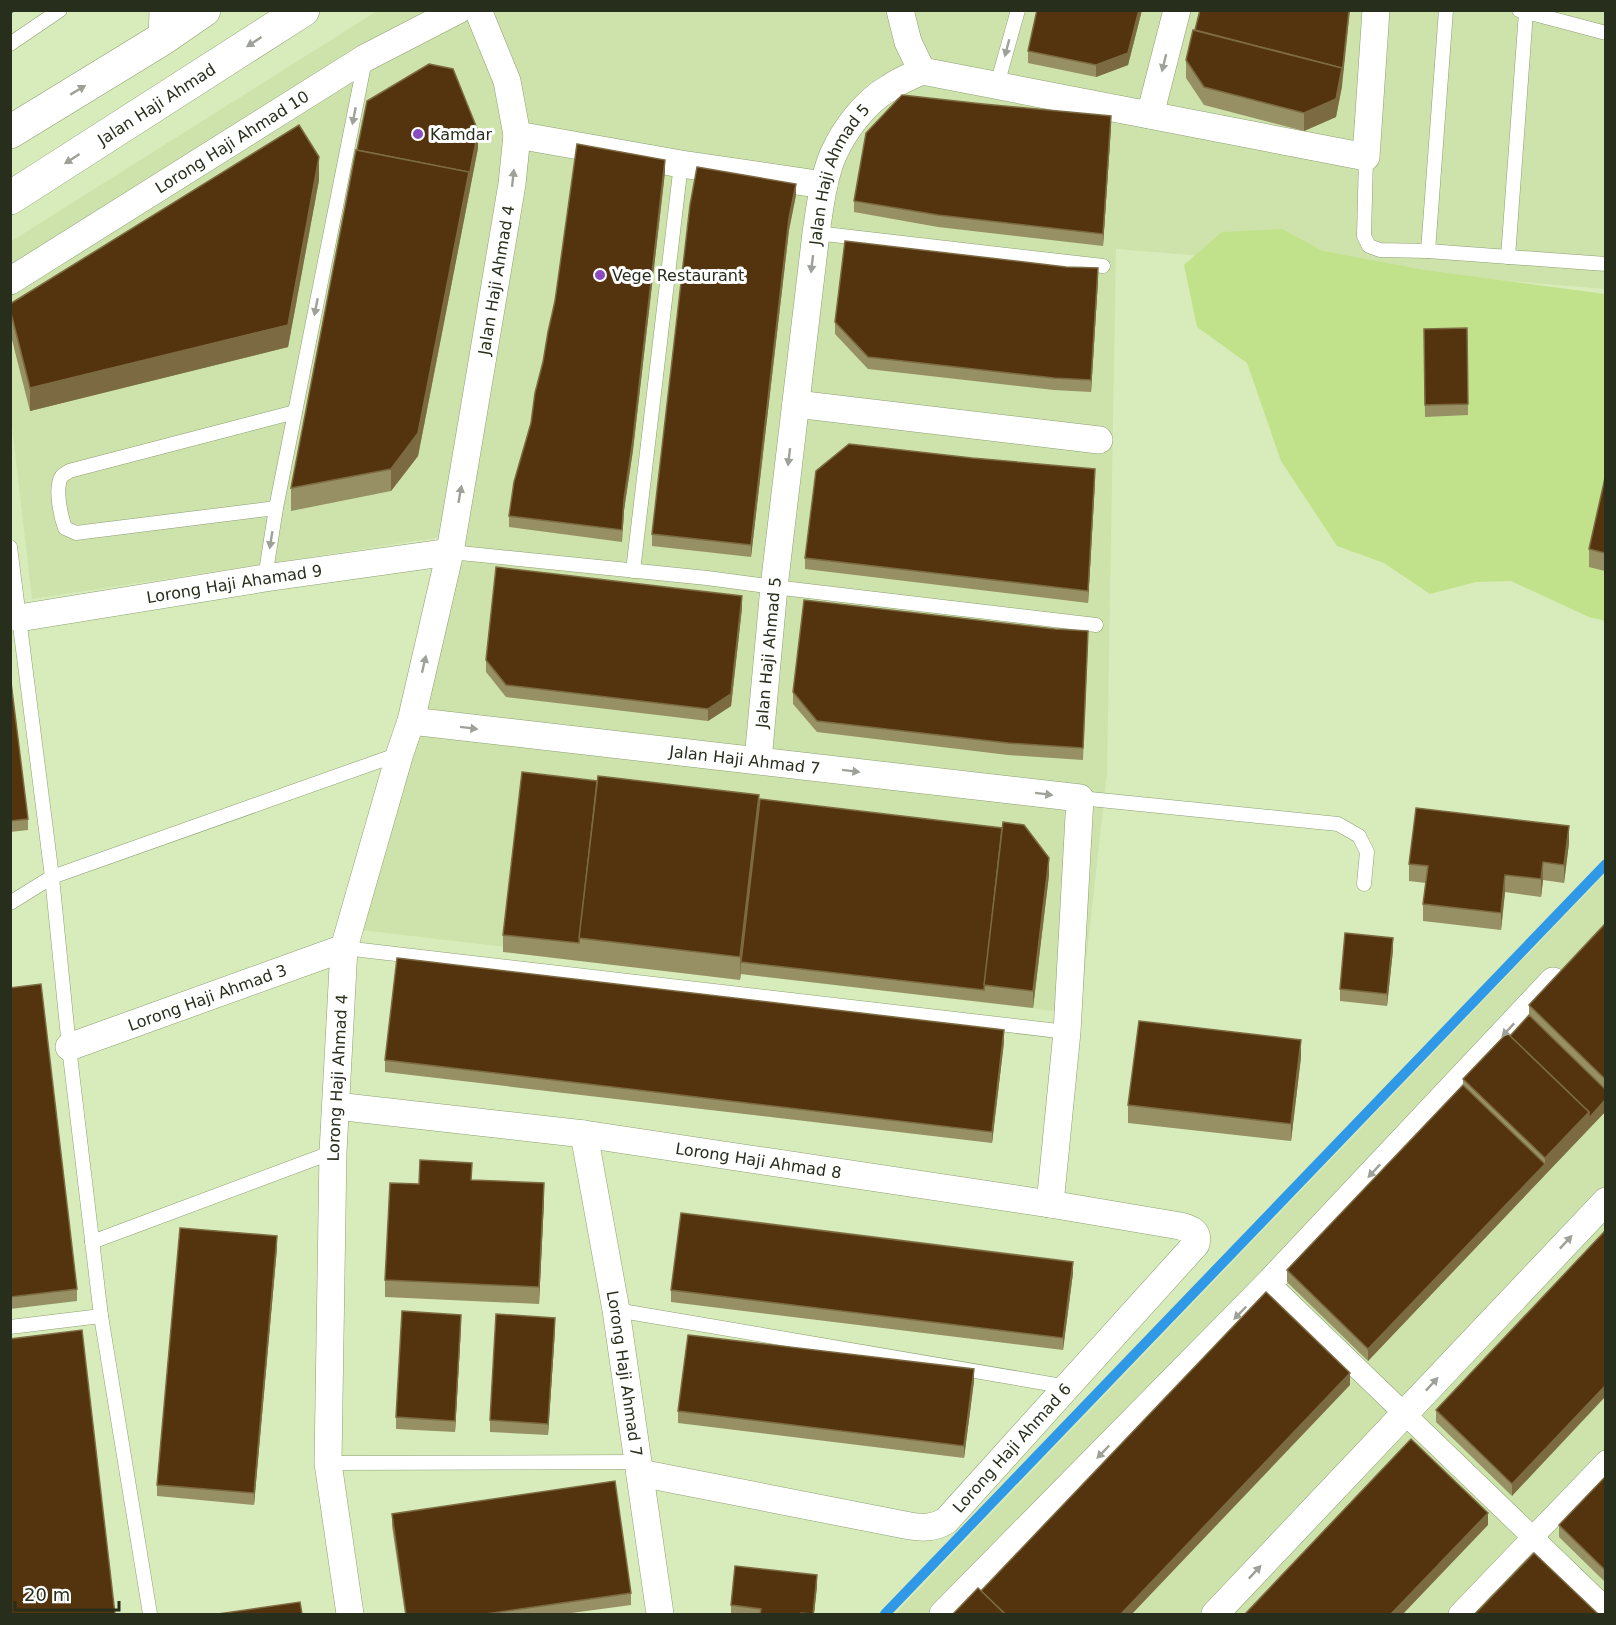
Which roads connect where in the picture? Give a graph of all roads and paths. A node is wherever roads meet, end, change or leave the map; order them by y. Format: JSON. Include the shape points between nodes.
{"nodes":[{"id":1,"x":60,"y":10,"type":"edge"},
{"id":2,"x":204,"y":10,"type":"edge"},
{"id":3,"x":303,"y":10,"type":"edge"},
{"id":4,"x":459,"y":10,"type":"edge"},
{"id":5,"x":478,"y":10,"type":"edge"},
{"id":6,"x":900,"y":10,"type":"edge"},
{"id":7,"x":1018,"y":10,"type":"edge"},
{"id":8,"x":1177,"y":10,"type":"edge"},
{"id":9,"x":1376,"y":10,"type":"edge"},
{"id":10,"x":1446,"y":10,"type":"edge"},
{"id":11,"x":1523,"y":11,"type":"edge"},
{"id":12,"x":162,"y":25,"type":"edge"},
{"id":13,"x":1605,"y":33,"type":"edge"},
{"id":14,"x":10,"y":44,"type":"edge"},
{"id":15,"x":365,"y":58,"type":"junction"},
{"id":16,"x":922,"y":71,"type":"junction"},
{"id":17,"x":997,"y":85,"type":"junction"},
{"id":18,"x":1150,"y":115,"type":"junction"},
{"id":19,"x":10,"y":132,"type":"edge"},
{"id":20,"x":517,"y":135,"type":"junction"},
{"id":21,"x":1366,"y":157,"type":"junction"},
{"id":22,"x":681,"y":164,"type":"junction"},
{"id":23,"x":825,"y":185,"type":"junction"},
{"id":24,"x":10,"y":198,"type":"edge"},
{"id":25,"x":816,"y":233,"type":"junction"},
{"id":26,"x":1428,"y":251,"type":"junction"},
{"id":27,"x":1508,"y":257,"type":"junction"},
{"id":28,"x":1605,"y":264,"type":"edge"},
{"id":29,"x":1103,"y":266,"type":"dead end"},
{"id":30,"x":10,"y":281,"type":"edge"},
{"id":31,"x":796,"y":404,"type":"junction"},
{"id":32,"x":295,"y":412,"type":"junction"},
{"id":33,"x":1100,"y":440,"type":"dead end"},
{"id":34,"x":276,"y":508,"type":"junction"},
{"id":35,"x":10,"y":547,"type":"edge"},
{"id":36,"x":450,"y":552,"type":"junction"},
{"id":37,"x":633,"y":571,"type":"junction"},
{"id":38,"x":265,"y":578,"type":"junction"},
{"id":39,"x":774,"y":587,"type":"junction"},
{"id":40,"x":19,"y":618,"type":"junction"},
{"id":41,"x":1096,"y":625,"type":"dead end"},
{"id":42,"x":411,"y":721,"type":"junction"},
{"id":43,"x":400,"y":753,"type":"junction"},
{"id":44,"x":758,"y":760,"type":"junction"},
{"id":45,"x":1080,"y":798,"type":"junction"},
{"id":46,"x":52,"y":877,"type":"junction"},
{"id":47,"x":1364,"y":884,"type":"dead end"},
{"id":48,"x":10,"y":903,"type":"edge"},
{"id":49,"x":344,"y":948,"type":"junction"},
{"id":50,"x":1573,"y":961,"type":"edge"},
{"id":51,"x":1066,"y":1032,"type":"junction"},
{"id":52,"x":69,"y":1047,"type":"junction"},
{"id":53,"x":336,"y":1106,"type":"junction"},
{"id":54,"x":584,"y":1134,"type":"junction"},
{"id":55,"x":333,"y":1152,"type":"junction"},
{"id":56,"x":1605,"y":1201,"type":"edge"},
{"id":57,"x":1050,"y":1204,"type":"junction"},
{"id":58,"x":1180,"y":1226,"type":"joint"},
{"id":59,"x":92,"y":1242,"type":"junction"},
{"id":60,"x":1269,"y":1283,"type":"junction"},
{"id":61,"x":616,"y":1310,"type":"junction"},
{"id":62,"x":101,"y":1316,"type":"junction"},
{"id":63,"x":10,"y":1327,"type":"edge"},
{"id":64,"x":1068,"y":1387,"type":"junction"},
{"id":65,"x":1404,"y":1414,"type":"junction"},
{"id":66,"x":1605,"y":1461,"type":"edge"},
{"id":67,"x":328,"y":1462,"type":"junction"},
{"id":68,"x":639,"y":1467,"type":"junction"},
{"id":69,"x":1532,"y":1538,"type":"junction"},
{"id":70,"x":1605,"y":1608,"type":"edge"},
{"id":71,"x":150,"y":1614,"type":"edge"},
{"id":72,"x":350,"y":1614,"type":"edge"},
{"id":73,"x":660,"y":1614,"type":"edge"},
{"id":74,"x":944,"y":1614,"type":"edge"},
{"id":75,"x":1215,"y":1614,"type":"edge"},
{"id":76,"x":1459,"y":1614,"type":"edge"}],
"edges":[{"from":1,"to":14,"type":"lane"},
{"from":2,"to":12,"type":"street"},
{"from":3,"to":24,"type":"street","name":"Jalan Haji Ahmad","one_way":true},
{"from":4,"to":15,"type":"street","name":"Lorong Haji Ahmad 10"},
{"from":5,"to":20,"type":"street","name":"Jalan Haji Ahmad 4","via":[[507,81]]},
{"from":6,"to":16,"type":"street","via":[[908,42]]},
{"from":7,"to":17,"type":"lane","one_way":true},
{"from":8,"to":18,"type":"street","one_way":true},
{"from":9,"to":21,"type":"street"},
{"from":10,"to":26,"type":"lane"},
{"from":11,"to":13,"type":"lane"},
{"from":11,"to":27,"type":"lane"},
{"from":19,"to":12,"type":"street","one_way":true},
{"from":15,"to":30,"type":"street","name":"Lorong Haji Ahmad 10"},
{"from":15,"to":32,"type":"lane","one_way":true},
{"from":16,"to":17,"type":"street"},
{"from":16,"to":23,"type":"street","name":"Jalan Haji Ahmad 5","via":[[887,88],[864,108],[833,155]]},
{"from":17,"to":18,"type":"street"},
{"from":18,"to":21,"type":"street"},
{"from":20,"to":22,"type":"street"},
{"from":36,"to":20,"type":"street","name":"Jalan Haji Ahmad 4","one_way":true},
{"from":21,"to":26,"type":"lane","via":[[1364,236],[1369,246],[1380,250]]},
{"from":22,"to":23,"type":"street"},
{"from":22,"to":37,"type":"lane"},
{"from":23,"to":25,"type":"street","name":"Jalan Haji Ahmad 5"},
{"from":25,"to":29,"type":"lane"},
{"from":25,"to":31,"type":"street","name":"Jalan Haji Ahmad 5","one_way":true},
{"from":26,"to":27,"type":"lane"},
{"from":27,"to":28,"type":"lane"},
{"from":31,"to":33,"type":"street"},
{"from":31,"to":39,"type":"street","name":"Jalan Haji Ahmad 5","one_way":true},
{"from":32,"to":34,"type":"lane"},
{"from":32,"to":34,"type":"lane","via":[[69,471],[58,486],[60,516],[66,528],[76,533]]},
{"from":34,"to":38,"type":"lane","one_way":true},
{"from":35,"to":40,"type":"lane"},
{"from":36,"to":37,"type":"lane"},
{"from":36,"to":38,"type":"street","name":"Lorong Haji Ahamad 9"},
{"from":42,"to":36,"type":"street","name":"Lorong Haji Ahmad 4","one_way":true},
{"from":37,"to":39,"type":"lane"},
{"from":38,"to":40,"type":"street","name":"Lorong Haji Ahamad 9"},
{"from":39,"to":41,"type":"lane"},
{"from":39,"to":44,"type":"street","name":"Jalan Haji Ahmad 5"},
{"from":40,"to":46,"type":"lane"},
{"from":42,"to":43,"type":"street","name":"Lorong Haji Ahmad 4"},
{"from":42,"to":44,"type":"street","name":"Jalan Haji Ahmad 7","one_way":true},
{"from":43,"to":46,"type":"lane"},
{"from":43,"to":49,"type":"street","name":"Lorong Haji Ahmad 4"},
{"from":44,"to":45,"type":"street","name":"Jalan Haji Ahmad 7","one_way":true},
{"from":45,"to":47,"type":"lane","via":[[1338,824],[1359,836],[1367,852]]},
{"from":45,"to":51,"type":"street"},
{"from":46,"to":48,"type":"lane"},
{"from":46,"to":52,"type":"lane"},
{"from":49,"to":51,"type":"lane"},
{"from":49,"to":52,"type":"street","name":"Lorong Haji Ahmad 3"},
{"from":49,"to":53,"type":"street","name":"Lorong Haji Ahmad 4"},
{"from":50,"to":60,"type":"street","one_way":true},
{"from":51,"to":57,"type":"street"},
{"from":52,"to":59,"type":"lane"},
{"from":53,"to":54,"type":"street","name":"Lorong Haji Ahmad 8"},
{"from":53,"to":55,"type":"street","name":"Lorong Haji Ahmad 4"},
{"from":54,"to":57,"type":"street","name":"Lorong Haji Ahmad 8"},
{"from":54,"to":61,"type":"street","name":"Lorong Haji Ahmad 7"},
{"from":55,"to":59,"type":"lane"},
{"from":55,"to":67,"type":"street","name":"Lorong Haji Ahmad 4"},
{"from":65,"to":56,"type":"street","one_way":true},
{"from":57,"to":58,"type":"street","name":"Lorong Haji Ahmad 8"},
{"from":58,"to":64,"type":"street","name":"Lorong Haji Ahmad 6","via":[[1195,1232],[1196,1244]]},
{"from":59,"to":62,"type":"lane"},
{"from":60,"to":65,"type":"street"},
{"from":60,"to":74,"type":"street","one_way":true},
{"from":61,"to":64,"type":"lane"},
{"from":61,"to":68,"type":"street","name":"Lorong Haji Ahmad 7"},
{"from":62,"to":63,"type":"lane"},
{"from":62,"to":71,"type":"lane"},
{"from":64,"to":68,"type":"street","name":"Lorong Haji Ahmad 6","via":[[946,1521],[931,1527],[910,1526]]},
{"from":65,"to":69,"type":"street"},
{"from":75,"to":65,"type":"street","one_way":true},
{"from":66,"to":69,"type":"street"},
{"from":67,"to":68,"type":"lane"},
{"from":67,"to":72,"type":"street","name":"Lorong Haji Ahmad 4"},
{"from":68,"to":73,"type":"street","name":"Lorong Haji Ahmad 7"},
{"from":69,"to":70,"type":"street"},
{"from":69,"to":76,"type":"street"}]}
